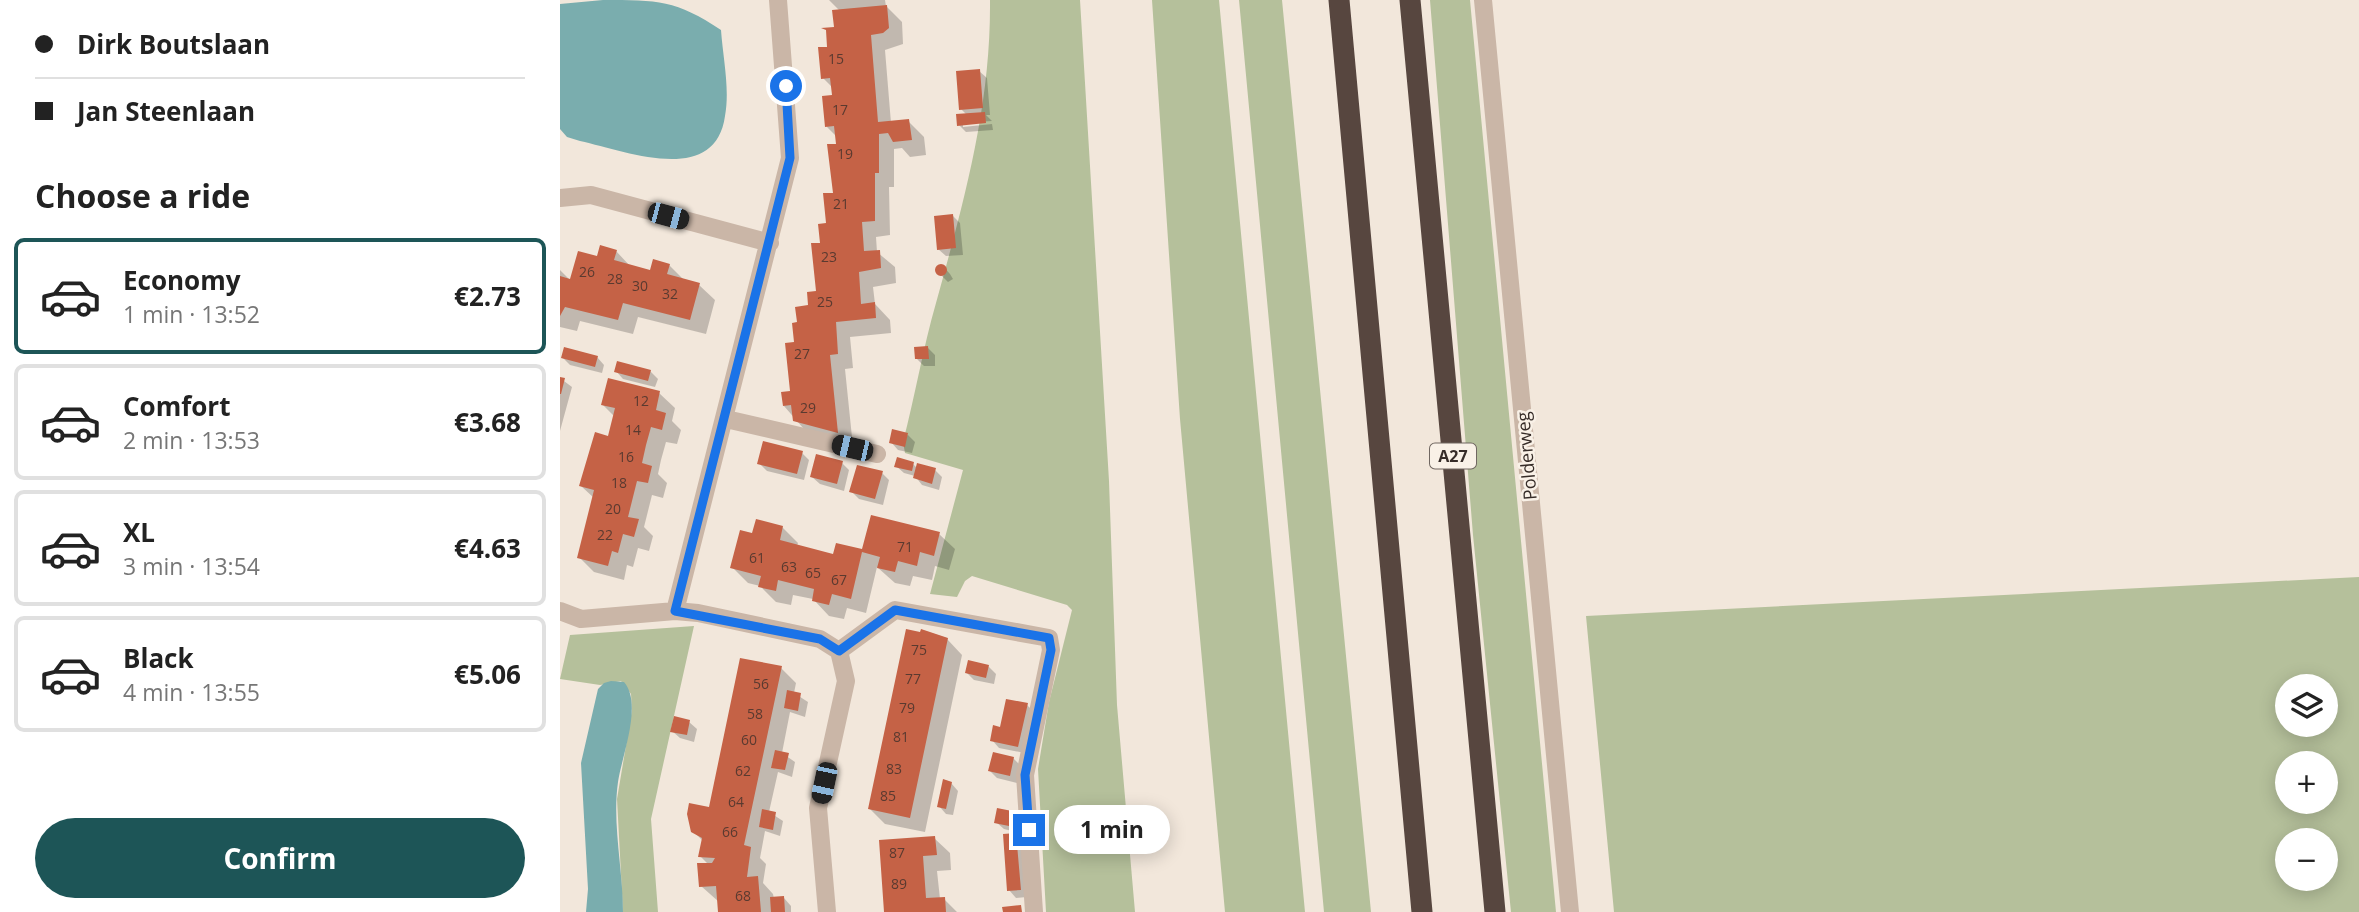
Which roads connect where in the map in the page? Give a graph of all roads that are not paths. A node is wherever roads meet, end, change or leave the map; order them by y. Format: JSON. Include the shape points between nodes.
{"nodes":[{"id":1,"x":778,"y":0,"type":"edge"},
{"id":2,"x":1339,"y":0,"type":"edge"},
{"id":3,"x":1410,"y":0,"type":"edge"},
{"id":4,"x":1483,"y":0,"type":"edge"},
{"id":5,"x":560,"y":198,"type":"edge"},
{"id":6,"x":771,"y":243,"type":"junction"},
{"id":7,"x":726,"y":419,"type":"junction"},
{"id":8,"x":877,"y":454,"type":"dead end"},
{"id":9,"x":560,"y":611,"type":"edge"},
{"id":10,"x":675,"y":611,"type":"junction"},
{"id":11,"x":839,"y":651,"type":"junction"},
{"id":12,"x":827,"y":912,"type":"edge"},
{"id":13,"x":1034,"y":912,"type":"edge"},
{"id":14,"x":1422,"y":912,"type":"edge"},
{"id":15,"x":1495,"y":912,"type":"edge"},
{"id":16,"x":1570,"y":912,"type":"edge"}],
"edges":[{"from":1,"to":6,"type":"street","via":[[790,158]]},
{"from":2,"to":14,"type":"highway"},
{"from":3,"to":15,"type":"highway","number":"A27"},
{"from":4,"to":16,"type":"street","name":"Polderweg"},
{"from":5,"to":6,"type":"street","via":[[591,195]]},
{"from":6,"to":7,"type":"street"},
{"from":7,"to":8,"type":"street"},
{"from":7,"to":10,"type":"street"},
{"from":9,"to":10,"type":"street","via":[[581,619]]},
{"from":10,"to":11,"type":"street","via":[[820,639]]},
{"from":11,"to":12,"type":"street","via":[[845,681],[818,808]]},
{"from":11,"to":13,"type":"street","via":[[895,610],[1049,638],[1051,650],[1025,775]]}]}
